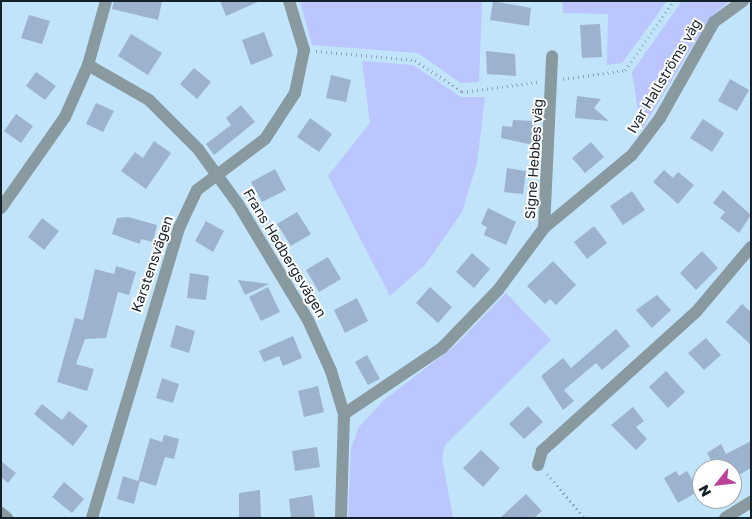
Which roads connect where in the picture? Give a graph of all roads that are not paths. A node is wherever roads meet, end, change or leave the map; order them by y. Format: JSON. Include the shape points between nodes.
{"nodes":[{"id":1,"x":106,"y":1,"type":"edge"},
{"id":2,"x":289,"y":1,"type":"edge"},
{"id":3,"x":743,"y":1,"type":"edge"},
{"id":4,"x":552,"y":56,"type":"dead end"},
{"id":5,"x":88,"y":65,"type":"junction"},
{"id":6,"x":218,"y":173,"type":"junction"},
{"id":7,"x":1,"y":208,"type":"edge"},
{"id":8,"x":544,"y":228,"type":"junction"},
{"id":9,"x":751,"y":247,"type":"edge"},
{"id":10,"x":344,"y":414,"type":"junction"},
{"id":11,"x":538,"y":464,"type":"road end"},
{"id":12,"x":751,"y":502,"type":"edge"},
{"id":13,"x":1,"y":513,"type":"edge"},
{"id":14,"x":7,"y":518,"type":"edge"},
{"id":15,"x":92,"y":518,"type":"edge"},
{"id":16,"x":340,"y":518,"type":"edge"},
{"id":17,"x":725,"y":518,"type":"edge"}],
"edges":[{"from":1,"to":5,"type":"street"},
{"from":2,"to":6,"type":"street","name":"Karstensvägen","via":[[304,50],[295,93],[277,126],[252,151]]},
{"from":3,"to":8,"type":"street","name":"Ivar Hallströms väg","via":[[714,22],[660,118],[632,155]]},
{"from":4,"to":8,"type":"street","name":"Signe Hebbes väg","via":[[554,80]]},
{"from":5,"to":6,"type":"street","name":"Frans Hedbergsvägen","via":[[149,100]]},
{"from":5,"to":7,"type":"street","via":[[49,145]]},
{"from":6,"to":10,"type":"street","name":"Frans Hedbergsvägen","via":[[308,320],[329,364]]},
{"from":6,"to":15,"type":"street","name":"Karstensvägen","via":[[197,190],[167,258]]},
{"from":8,"to":10,"type":"street","name":"Signe Hebbes väg","via":[[498,290],[442,348]]},
{"from":9,"to":11,"type":"street","via":[[696,312],[542,451]]},
{"from":10,"to":16,"type":"street","name":"Frans Hedbergsvägen"},
{"from":12,"to":17,"type":"street"},
{"from":13,"to":14,"type":"street"}]}
